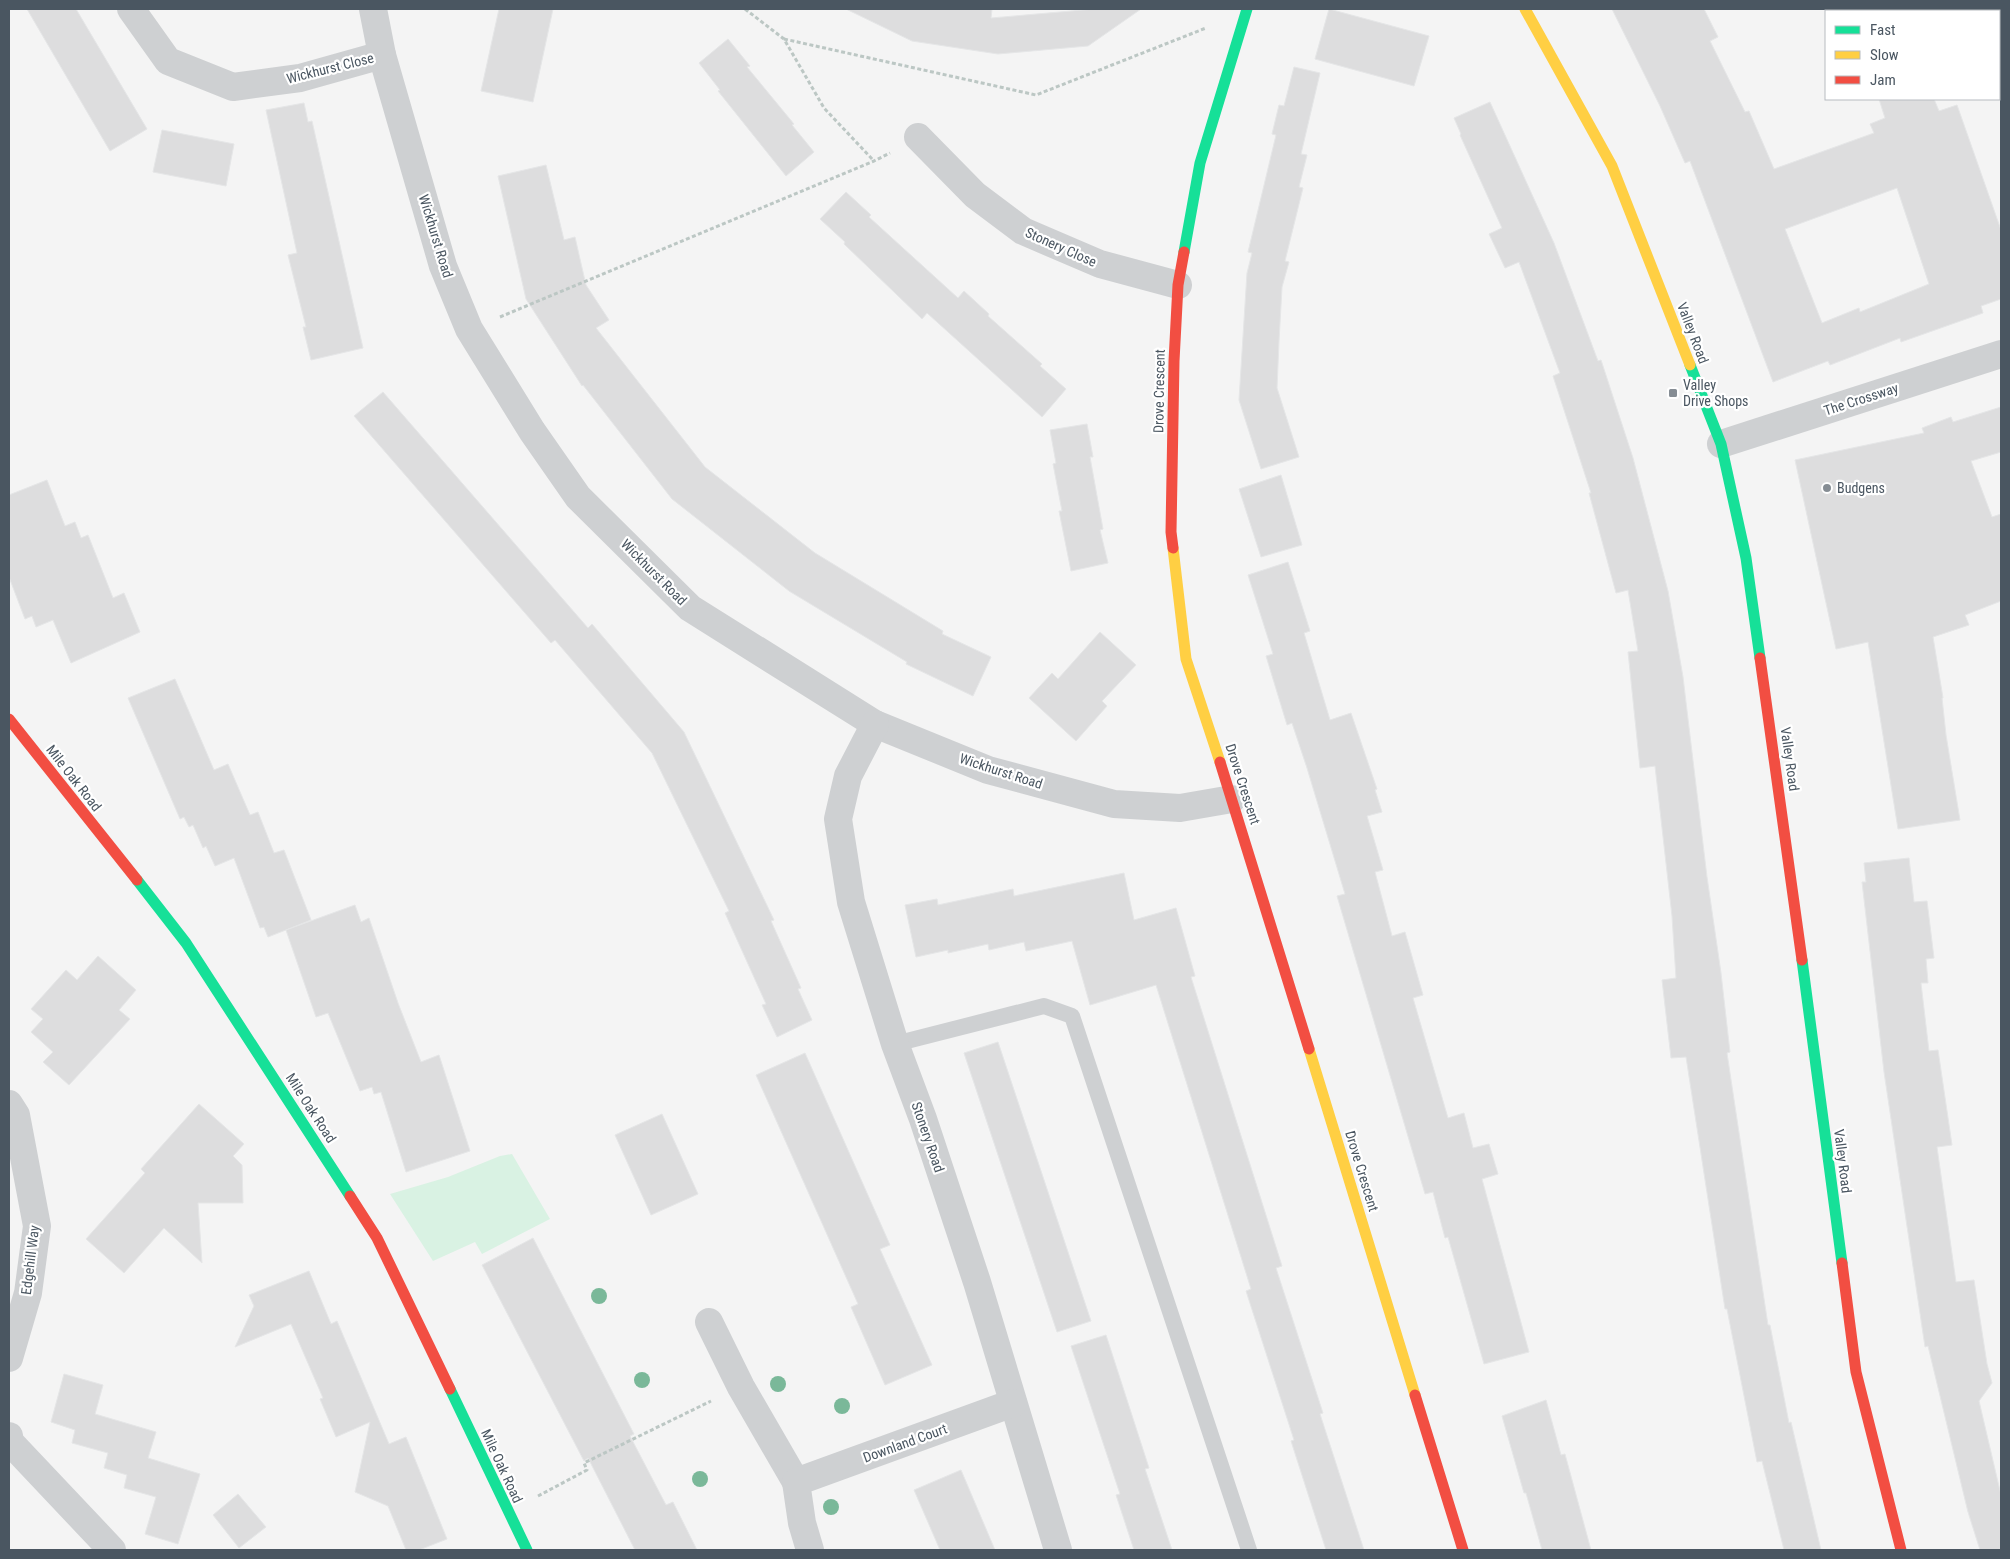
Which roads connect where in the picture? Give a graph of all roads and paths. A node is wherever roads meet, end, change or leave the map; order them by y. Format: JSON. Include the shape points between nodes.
{"nodes":[{"id":1,"x":130,"y":9,"type":"edge"},
{"id":2,"x":373,"y":9,"type":"edge"},
{"id":3,"x":745,"y":9,"type":"edge"},
{"id":4,"x":1247,"y":9,"type":"edge"},
{"id":5,"x":1525,"y":9,"type":"edge"},
{"id":6,"x":1238,"y":36,"type":"junction"},
{"id":7,"x":784,"y":39,"type":"junction"},
{"id":8,"x":382,"y":54,"type":"junction"},
{"id":9,"x":918,"y":137,"type":"joint"},
{"id":10,"x":874,"y":162,"type":"junction"},
{"id":11,"x":1178,"y":285,"type":"junction"},
{"id":12,"x":469,"y":329,"type":"junction"},
{"id":13,"x":2001,"y":354,"type":"edge"},
{"id":14,"x":1721,"y":444,"type":"junction"},
{"id":15,"x":9,"y":719,"type":"edge"},
{"id":16,"x":875,"y":724,"type":"junction"},
{"id":17,"x":1232,"y":799,"type":"junction"},
{"id":18,"x":895,"y":1044,"type":"junction"},
{"id":19,"x":11,"y":1113,"type":"edge"},
{"id":20,"x":709,"y":1322,"type":"dead end"},
{"id":21,"x":9,"y":1358,"type":"edge"},
{"id":22,"x":741,"y":1387,"type":"junction"},
{"id":23,"x":1013,"y":1403,"type":"junction"},
{"id":24,"x":9,"y":1436,"type":"edge"},
{"id":25,"x":796,"y":1482,"type":"junction"},
{"id":26,"x":558,"y":1486,"type":"dead end"},
{"id":27,"x":104,"y":1548,"type":"edge"},
{"id":28,"x":527,"y":1550,"type":"edge"},
{"id":29,"x":810,"y":1550,"type":"edge"},
{"id":30,"x":1058,"y":1550,"type":"edge"},
{"id":31,"x":1249,"y":1550,"type":"edge"},
{"id":32,"x":1463,"y":1550,"type":"edge"},
{"id":33,"x":1901,"y":1550,"type":"edge"}],
"edges":[{"from":1,"to":8,"type":"street","name":"Wickhurst Close","via":[[168,61],[233,87],[300,78]]},
{"from":2,"to":8,"type":"street","name":"Wickhurst Road"},
{"from":3,"to":7,"type":"path"},
{"from":4,"to":6,"type":"street","name":"Drove Crescent"},
{"from":5,"to":14,"type":"street","name":"Valley Road","via":[[1612,166]]},
{"from":6,"to":7,"type":"path","via":[[1208,27],[1036,95]]},
{"from":6,"to":11,"type":"street","name":"Drove Crescent","via":[[1200,163]]},
{"from":7,"to":10,"type":"path","via":[[824,108]]},
{"from":8,"to":12,"type":"street","name":"Wickhurst Road","via":[[443,266]]},
{"from":9,"to":10,"type":"path"},
{"from":9,"to":11,"type":"street","name":"Stonery Close","via":[[975,195],[1023,231],[1100,264]]},
{"from":10,"to":12,"type":"path"},
{"from":11,"to":17,"type":"street","name":"Drove Crescent","via":[[1171,532],[1186,659]]},
{"from":12,"to":16,"type":"street","name":"Wickhurst Road","via":[[578,497],[690,608]]},
{"from":13,"to":14,"type":"street","name":"The Crossway"},
{"from":14,"to":33,"type":"street","name":"Valley Road","via":[[1748,567],[1856,1372]]},
{"from":15,"to":28,"type":"street","name":"Mile Oak Road","via":[[186,943],[377,1238]]},
{"from":16,"to":17,"type":"street","name":"Wickhurst Road","via":[[988,770],[1114,804],[1180,808]]},
{"from":16,"to":18,"type":"street","name":"Stonery Road","via":[[848,776],[838,818],[851,902]]},
{"from":17,"to":32,"type":"street","name":"Drove Crescent"},
{"from":18,"to":23,"type":"street","name":"Stonery Road","via":[[974,1273]]},
{"from":18,"to":31,"type":"lane","via":[[1044,1006],[1072,1016]]},
{"from":19,"to":21,"type":"street","name":"Edgehill Way","via":[[37,1226],[28,1294]]},
{"from":20,"to":22,"type":"street"},
{"from":22,"to":25,"type":"street"},
{"from":22,"to":26,"type":"path","via":[[584,1463],[587,1470]]},
{"from":23,"to":25,"type":"street","name":"Downland Court"},
{"from":23,"to":30,"type":"street","name":"Stonery Road"},
{"from":24,"to":27,"type":"street","via":[[10,1442]]},
{"from":25,"to":29,"type":"street"}]}
